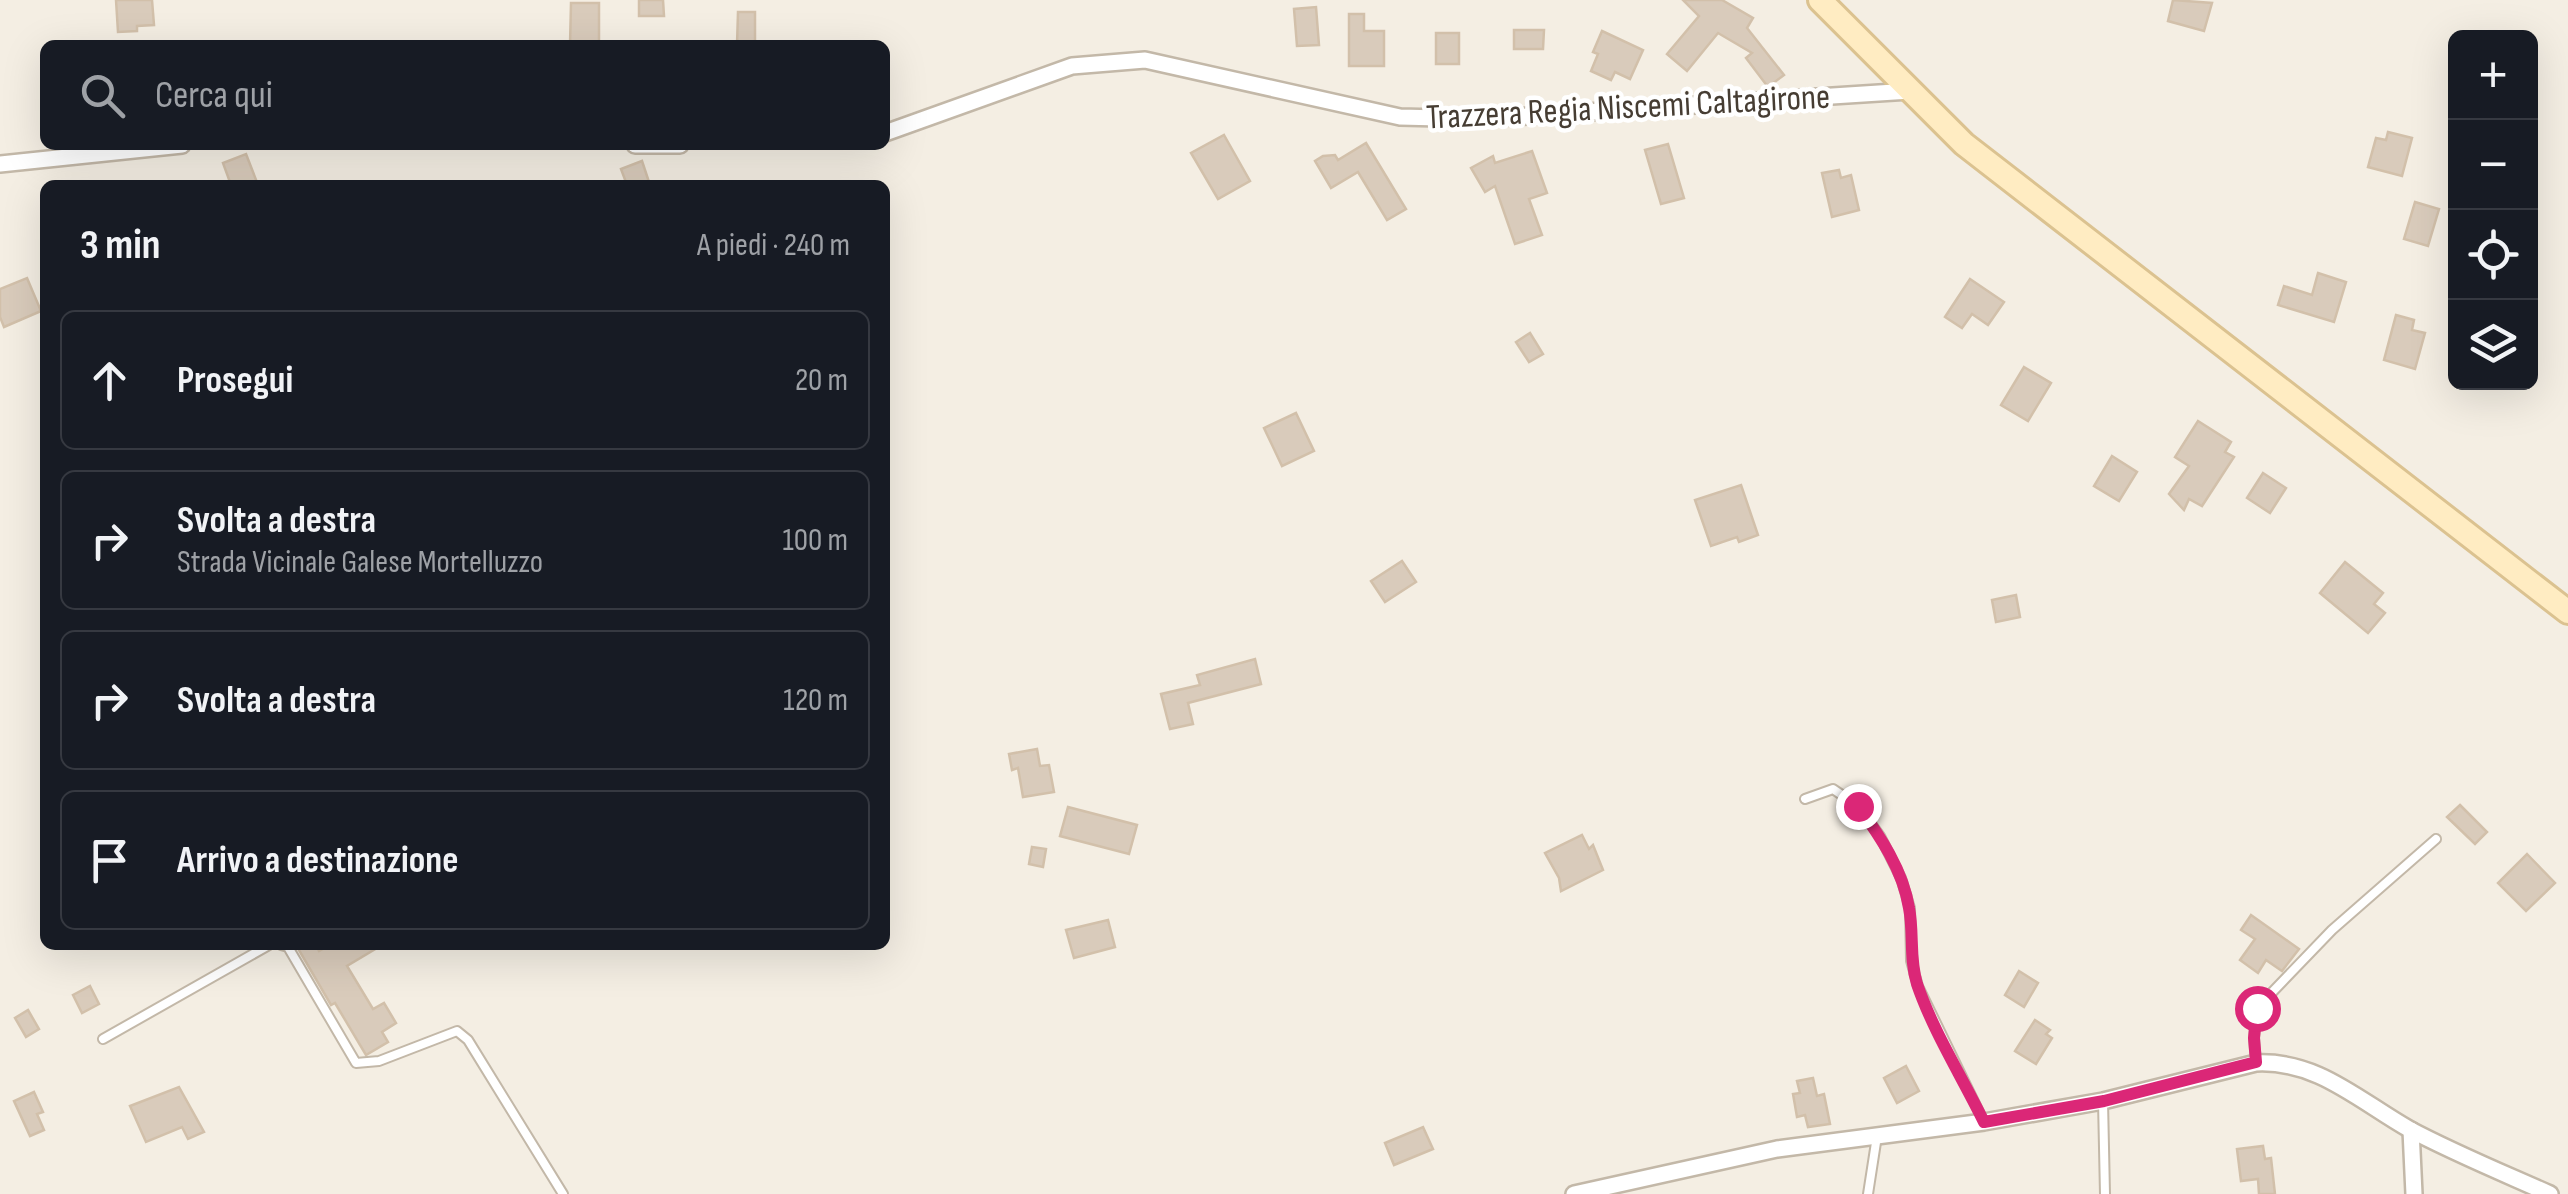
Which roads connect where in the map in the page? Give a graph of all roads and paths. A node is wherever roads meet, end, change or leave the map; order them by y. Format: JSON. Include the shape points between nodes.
{"nodes":[{"id":1,"x":1820,"y":0,"type":"edge"},
{"id":2,"x":1910,"y":91,"type":"junction"},
{"id":3,"x":890,"y":131,"type":"edge"},
{"id":4,"x":134,"y":150,"type":"edge"},
{"id":5,"x":0,"y":164,"type":"edge"},
{"id":6,"x":2568,"y":612,"type":"edge"},
{"id":7,"x":1805,"y":799,"type":"dead end"},
{"id":8,"x":2436,"y":840,"type":"dead end"},
{"id":9,"x":260,"y":950,"type":"edge"},
{"id":10,"x":290,"y":950,"type":"edge"},
{"id":11,"x":103,"y":1039,"type":"dead end"},
{"id":12,"x":2256,"y":1062,"type":"junction"},
{"id":13,"x":2104,"y":1101,"type":"junction"},
{"id":14,"x":1984,"y":1122,"type":"junction"},
{"id":15,"x":2411,"y":1130,"type":"junction"},
{"id":16,"x":1877,"y":1136,"type":"junction"},
{"id":17,"x":563,"y":1194,"type":"edge"},
{"id":18,"x":1574,"y":1194,"type":"edge"},
{"id":19,"x":1868,"y":1194,"type":"edge"},
{"id":20,"x":2105,"y":1194,"type":"edge"},
{"id":21,"x":2414,"y":1194,"type":"edge"},
{"id":22,"x":2550,"y":1194,"type":"edge"}],
"edges":[{"from":1,"to":2,"type":"main road"},
{"from":2,"to":3,"type":"street","name":"Trazzera Regia Niscemi Caltagirone","via":[[1480,119],[1400,117],[1146,60],[1072,66]]},
{"from":2,"to":6,"type":"main road","via":[[1964,144]]},
{"from":4,"to":5,"type":"street"},
{"from":7,"to":14,"type":"lane","via":[[1833,788],[1858,806],[1880,836],[1910,908],[1918,986]]},
{"from":8,"to":12,"type":"lane","via":[[2332,930],[2257,1008]]},
{"from":9,"to":11,"type":"lane"},
{"from":10,"to":17,"type":"lane","via":[[356,1063],[379,1061],[456,1031],[468,1040]]},
{"from":12,"to":13,"type":"street"},
{"from":12,"to":15,"type":"street","via":[[2306,1067]]},
{"from":13,"to":14,"type":"street"},
{"from":13,"to":20,"type":"lane"},
{"from":14,"to":16,"type":"street"},
{"from":15,"to":21,"type":"street"},
{"from":15,"to":22,"type":"street"},
{"from":16,"to":18,"type":"street","via":[[1760,1152]]},
{"from":16,"to":19,"type":"lane"}]}
